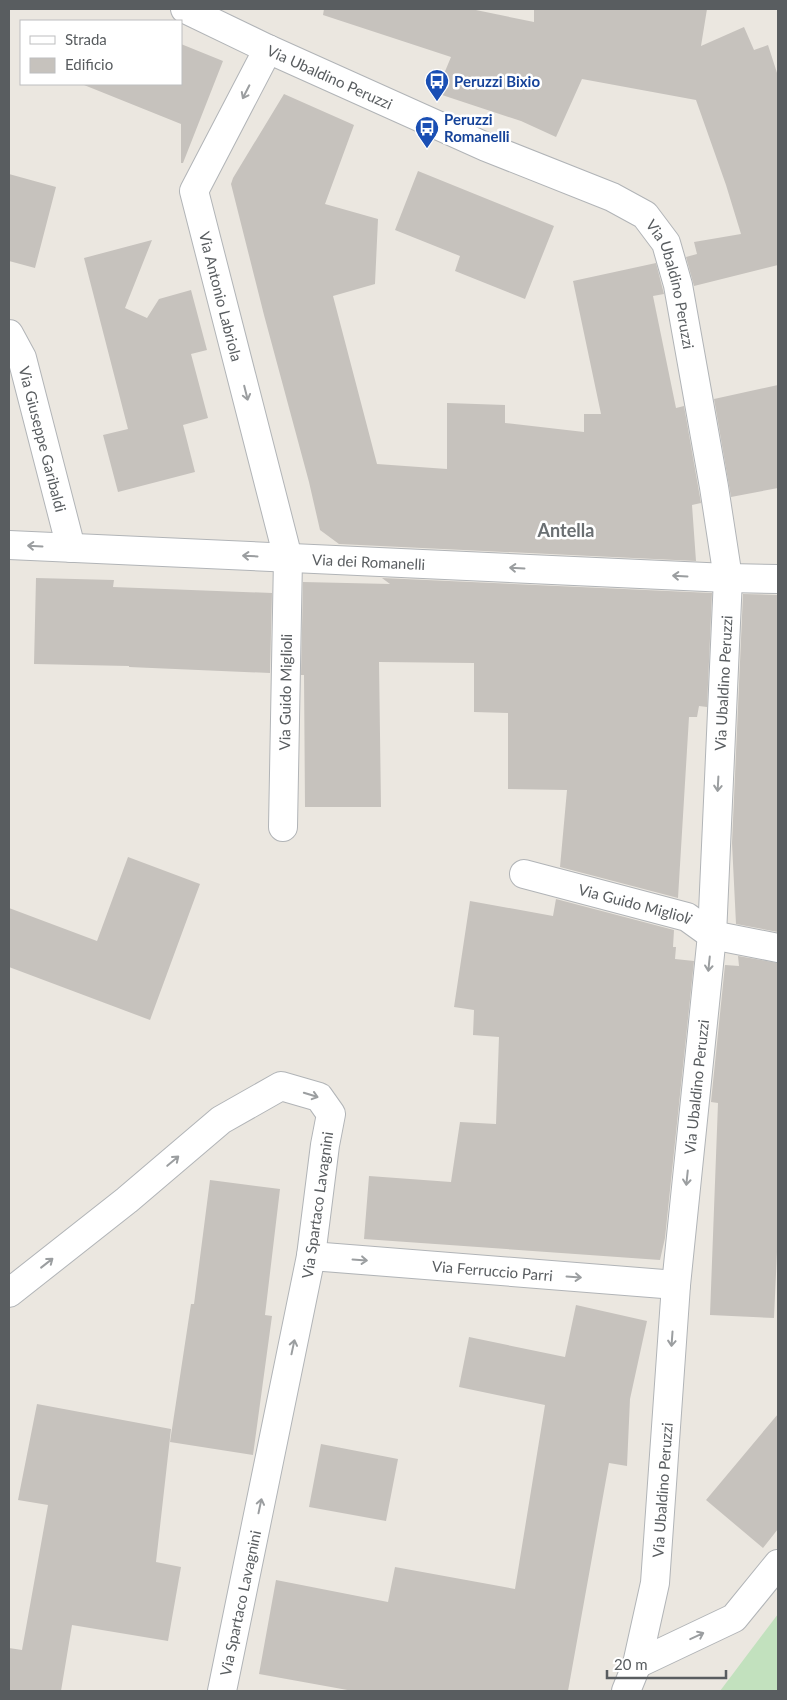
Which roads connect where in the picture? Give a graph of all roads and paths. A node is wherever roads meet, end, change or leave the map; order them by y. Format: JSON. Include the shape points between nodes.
{"nodes":[{"id":1,"x":185,"y":9,"type":"edge"},
{"id":2,"x":268,"y":49,"type":"junction"},
{"id":3,"x":9,"y":334,"type":"edge"},
{"id":4,"x":9,"y":545,"type":"edge"},
{"id":5,"x":71,"y":548,"type":"junction"},
{"id":6,"x":288,"y":558,"type":"junction"},
{"id":7,"x":728,"y":578,"type":"junction"},
{"id":8,"x":778,"y":579,"type":"edge"},
{"id":9,"x":283,"y":827,"type":"dead end"},
{"id":10,"x":524,"y":874,"type":"dead end"},
{"id":11,"x":712,"y":934,"type":"junction"},
{"id":12,"x":778,"y":948,"type":"edge"},
{"id":13,"x":311,"y":1256,"type":"junction"},
{"id":14,"x":676,"y":1285,"type":"junction"},
{"id":15,"x":9,"y":1294,"type":"edge"},
{"id":16,"x":778,"y":1564,"type":"edge"},
{"id":17,"x":637,"y":1664,"type":"junction"},
{"id":18,"x":222,"y":1691,"type":"edge"},
{"id":19,"x":626,"y":1691,"type":"edge"}],
"edges":[{"from":1,"to":2,"type":"street","name":"Via Ubaldino Peruzzi"},
{"from":2,"to":6,"type":"street","name":"Via Antonio Labriola","one_way":true,"via":[[194,191]]},
{"from":2,"to":7,"type":"street","name":"Via Ubaldino Peruzzi","via":[[486,147],[612,197],[645,216],[666,243],[678,285]]},
{"from":3,"to":5,"type":"street","name":"Via Giuseppe Garibaldi","via":[[22,358]]},
{"from":5,"to":4,"type":"street","name":"Via dei Romanelli","one_way":true},
{"from":6,"to":5,"type":"street","name":"Via dei Romanelli","one_way":true},
{"from":7,"to":6,"type":"street","name":"Via dei Romanelli","one_way":true},
{"from":6,"to":9,"type":"street","name":"Via Guido Miglioli"},
{"from":7,"to":8,"type":"street","name":"Via dei Romanelli"},
{"from":7,"to":11,"type":"street","name":"Via Ubaldino Peruzzi","one_way":true},
{"from":10,"to":11,"type":"street","name":"Via Guido Miglioli","via":[[687,917]]},
{"from":11,"to":12,"type":"street"},
{"from":11,"to":14,"type":"street","name":"Via Ubaldino Peruzzi","one_way":true},
{"from":13,"to":14,"type":"street","name":"Via Ferruccio Parri","one_way":true},
{"from":15,"to":13,"type":"street","name":"Via Spartaco Lavagnini","one_way":true,"via":[[221,1120],[281,1086],[319,1097],[331,1114]]},
{"from":18,"to":13,"type":"street","name":"Via Spartaco Lavagnini","one_way":true},
{"from":14,"to":17,"type":"street","name":"Via Ubaldino Peruzzi","one_way":true,"via":[[655,1583]]},
{"from":17,"to":16,"type":"street","one_way":true,"via":[[734,1618]]},
{"from":17,"to":19,"type":"street","name":"Via Ubaldino Peruzzi"}]}
